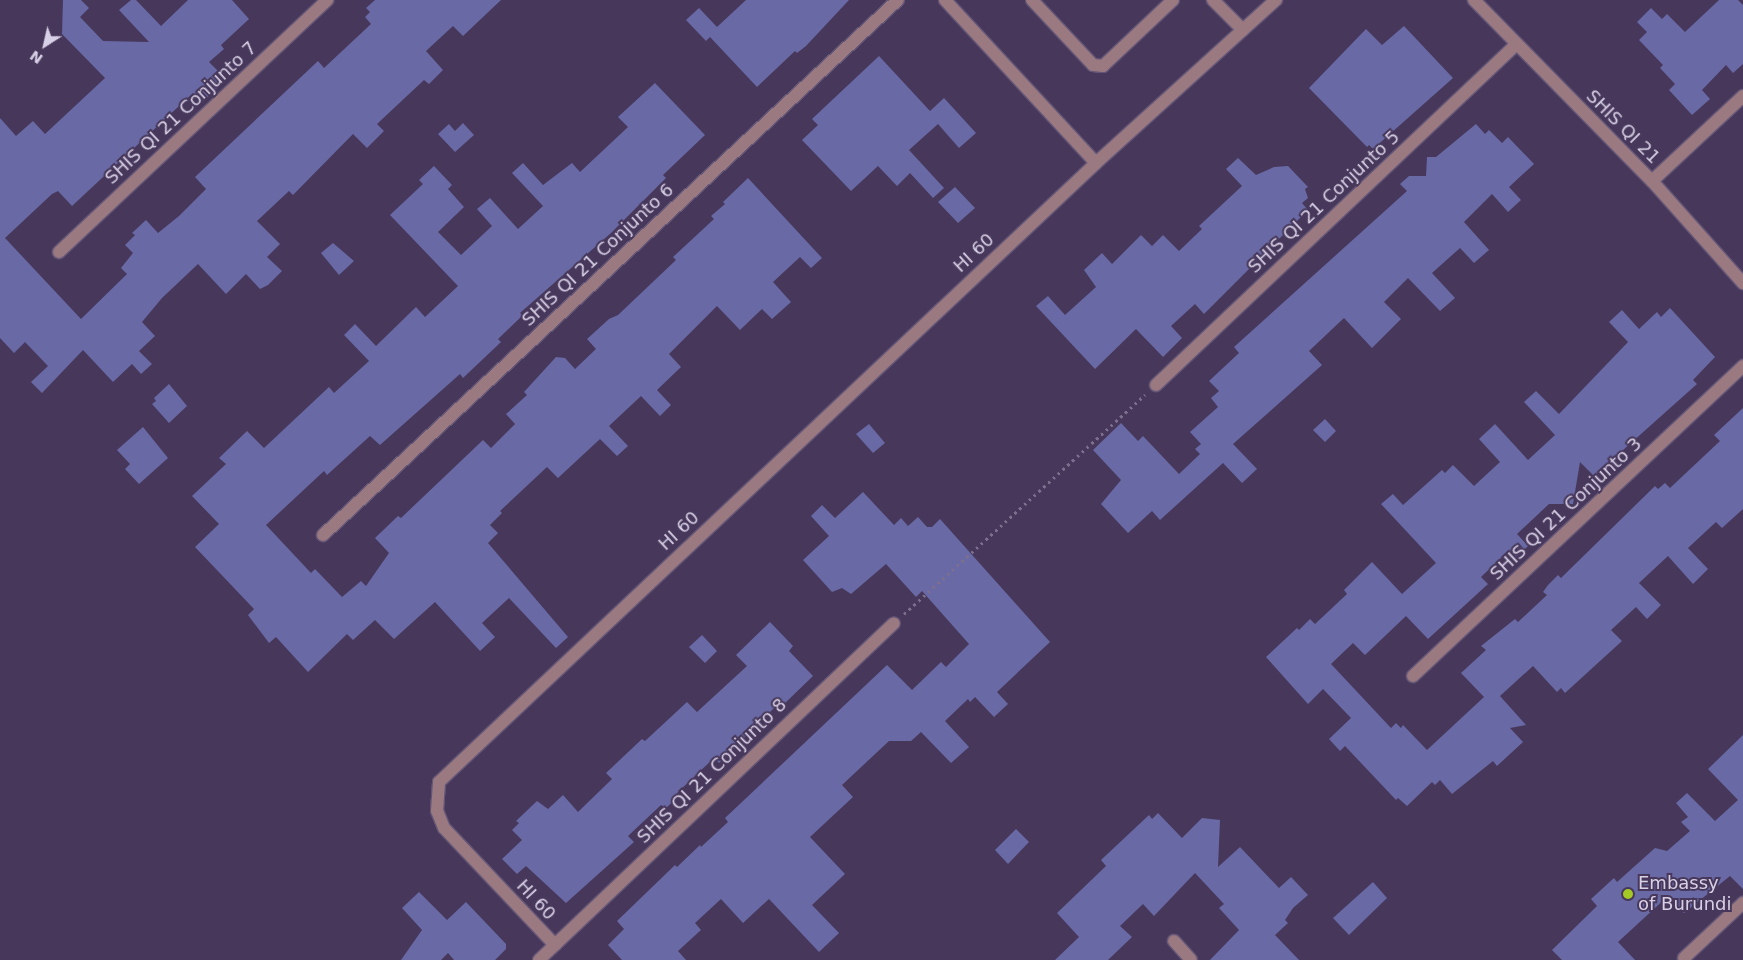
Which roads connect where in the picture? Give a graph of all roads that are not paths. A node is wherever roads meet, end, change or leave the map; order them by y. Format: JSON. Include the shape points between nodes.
{"nodes":[{"id":1,"x":327,"y":0,"type":"edge"},
{"id":2,"x":898,"y":0,"type":"edge"},
{"id":3,"x":945,"y":0,"type":"edge"},
{"id":4,"x":1032,"y":0,"type":"edge"},
{"id":5,"x":1173,"y":0,"type":"edge"},
{"id":6,"x":1213,"y":0,"type":"edge"},
{"id":7,"x":1276,"y":0,"type":"edge"},
{"id":8,"x":1474,"y":0,"type":"edge"},
{"id":9,"x":1243,"y":30,"type":"junction"},
{"id":10,"x":1516,"y":44,"type":"junction"},
{"id":11,"x":1743,"y":96,"type":"edge"},
{"id":12,"x":1096,"y":163,"type":"junction"},
{"id":13,"x":1652,"y":181,"type":"junction"},
{"id":14,"x":59,"y":252,"type":"dead end"},
{"id":15,"x":1743,"y":283,"type":"edge"},
{"id":16,"x":1743,"y":366,"type":"edge"},
{"id":17,"x":1156,"y":385,"type":"road end"},
{"id":18,"x":323,"y":535,"type":"dead end"},
{"id":19,"x":894,"y":623,"type":"road end"},
{"id":20,"x":1414,"y":676,"type":"dead end"},
{"id":21,"x":1743,"y":903,"type":"edge"},
{"id":22,"x":1174,"y":941,"type":"dead end"},
{"id":23,"x":555,"y":945,"type":"junction"},
{"id":24,"x":1684,"y":958,"type":"dead end"},
{"id":25,"x":539,"y":960,"type":"edge"},
{"id":26,"x":1191,"y":960,"type":"edge"}],
"edges":[{"from":1,"to":14,"type":"street","name":"SHIS QI 21 Conjunto 7"},
{"from":2,"to":18,"type":"street","name":"SHIS QI 21 Conjunto 6"},
{"from":3,"to":12,"type":"street"},
{"from":4,"to":5,"type":"street","via":[[1093,65],[1104,66]]},
{"from":6,"to":9,"type":"street"},
{"from":7,"to":9,"type":"street","name":"HI 60"},
{"from":8,"to":10,"type":"street","name":"SHIS QI 21"},
{"from":9,"to":12,"type":"street","name":"HI 60"},
{"from":10,"to":13,"type":"street","name":"SHIS QI 21"},
{"from":10,"to":17,"type":"street","name":"SHIS QI 21 Conjunto 5"},
{"from":11,"to":13,"type":"street"},
{"from":12,"to":23,"type":"street","name":"HI 60","via":[[439,782],[437,811],[444,828]]},
{"from":13,"to":15,"type":"street","name":"SHIS QI 21"},
{"from":16,"to":20,"type":"street","name":"SHIS QI 21 Conjunto 3"},
{"from":19,"to":23,"type":"street","name":"SHIS QI 21 Conjunto 8"},
{"from":21,"to":24,"type":"street"},
{"from":22,"to":26,"type":"street"},
{"from":23,"to":25,"type":"street","name":"SHIS QI 21 Conjunto 8"}]}
